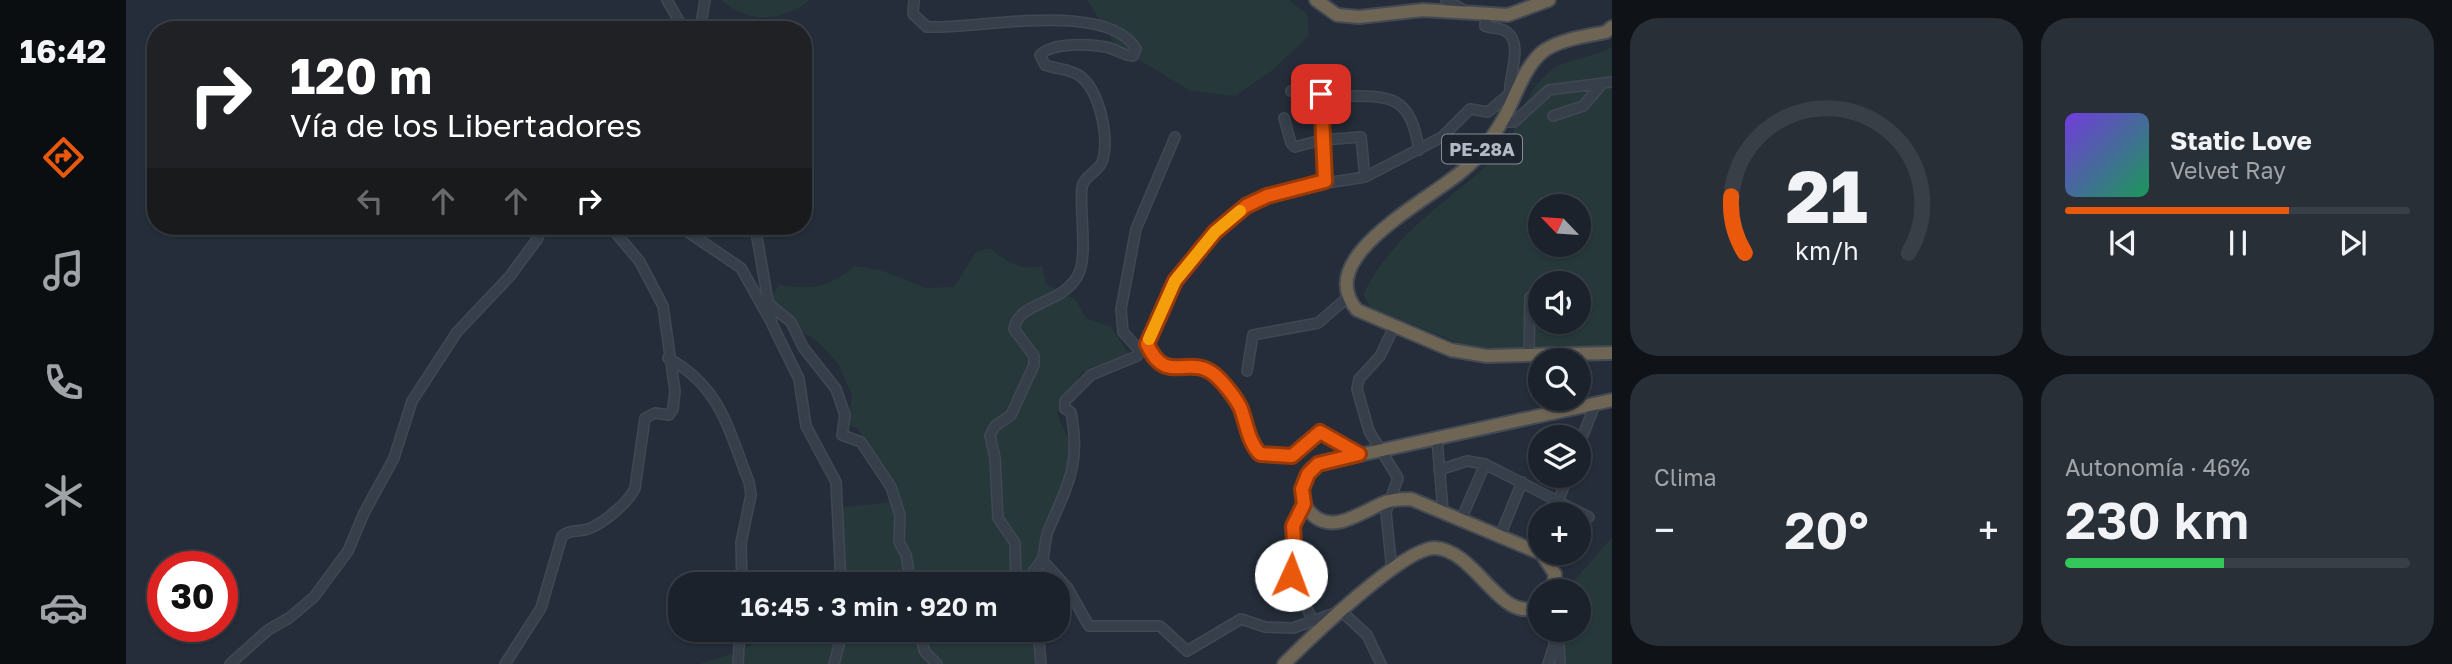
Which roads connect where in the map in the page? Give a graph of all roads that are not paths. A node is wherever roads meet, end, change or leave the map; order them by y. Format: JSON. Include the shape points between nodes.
{"nodes":[{"id":1,"x":667,"y":0,"type":"edge"},
{"id":2,"x":693,"y":0,"type":"edge"},
{"id":3,"x":914,"y":0,"type":"edge"},
{"id":4,"x":1316,"y":0,"type":"edge"},
{"id":5,"x":1446,"y":0,"type":"edge"},
{"id":6,"x":1549,"y":0,"type":"edge"},
{"id":7,"x":705,"y":3,"type":"edge"},
{"id":8,"x":1480,"y":15,"type":"junction"},
{"id":9,"x":679,"y":21,"type":"edge"},
{"id":10,"x":700,"y":21,"type":"edge"},
{"id":11,"x":1612,"y":27,"type":"edge"},
{"id":12,"x":1608,"y":83,"type":"edge"},
{"id":13,"x":1291,"y":91,"type":"dead end"},
{"id":14,"x":1321,"y":94,"type":"junction"},
{"id":15,"x":1510,"y":99,"type":"junction"},
{"id":16,"x":1553,"y":116,"type":"dead end"},
{"id":17,"x":1284,"y":118,"type":"dead end"},
{"id":18,"x":1502,"y":122,"type":"junction"},
{"id":19,"x":1175,"y":137,"type":"dead end"},
{"id":20,"x":1321,"y":140,"type":"junction"},
{"id":21,"x":1419,"y":149,"type":"junction"},
{"id":22,"x":1365,"y":177,"type":"junction"},
{"id":23,"x":1325,"y":181,"type":"junction"},
{"id":24,"x":539,"y":235,"type":"edge"},
{"id":25,"x":618,"y":235,"type":"edge"},
{"id":26,"x":692,"y":235,"type":"edge"},
{"id":27,"x":757,"y":235,"type":"edge"},
{"id":28,"x":1347,"y":298,"type":"junction"},
{"id":29,"x":769,"y":304,"type":"junction"},
{"id":30,"x":772,"y":324,"type":"junction"},
{"id":31,"x":1394,"y":327,"type":"junction"},
{"id":32,"x":1144,"y":348,"type":"junction"},
{"id":33,"x":1612,"y":353,"type":"edge"},
{"id":34,"x":1591,"y":354,"type":"edge"},
{"id":35,"x":1528,"y":356,"type":"edge"},
{"id":36,"x":668,"y":358,"type":"junction"},
{"id":37,"x":1247,"y":371,"type":"dead end"},
{"id":38,"x":1612,"y":400,"type":"edge"},
{"id":39,"x":1596,"y":402,"type":"junction"},
{"id":40,"x":1587,"y":425,"type":"edge"},
{"id":41,"x":1437,"y":439,"type":"junction"},
{"id":42,"x":1384,"y":451,"type":"junction"},
{"id":43,"x":1359,"y":454,"type":"junction"},
{"id":44,"x":1485,"y":464,"type":"junction"},
{"id":45,"x":1439,"y":470,"type":"junction"},
{"id":46,"x":1522,"y":482,"type":"junction"},
{"id":47,"x":1564,"y":488,"type":"edge"},
{"id":48,"x":1559,"y":501,"type":"joint"},
{"id":49,"x":1389,"y":502,"type":"junction"},
{"id":50,"x":1304,"y":504,"type":"junction"},
{"id":51,"x":1443,"y":511,"type":"junction"},
{"id":52,"x":1461,"y":520,"type":"junction"},
{"id":53,"x":1500,"y":536,"type":"junction"},
{"id":54,"x":1528,"y":545,"type":"edge"},
{"id":55,"x":1042,"y":560,"type":"junction"},
{"id":56,"x":1392,"y":571,"type":"junction"},
{"id":57,"x":742,"y":572,"type":"edge"},
{"id":58,"x":840,"y":572,"type":"edge"},
{"id":59,"x":909,"y":572,"type":"edge"},
{"id":60,"x":1016,"y":572,"type":"edge"},
{"id":61,"x":1034,"y":572,"type":"edge"},
{"id":62,"x":1528,"y":609,"type":"edge"},
{"id":63,"x":1341,"y":611,"type":"junction"},
{"id":64,"x":1313,"y":621,"type":"junction"},
{"id":65,"x":739,"y":642,"type":"edge"},
{"id":66,"x":840,"y":642,"type":"edge"},
{"id":67,"x":922,"y":642,"type":"edge"},
{"id":68,"x":1039,"y":642,"type":"edge"},
{"id":69,"x":1554,"y":642,"type":"edge"},
{"id":70,"x":1557,"y":642,"type":"edge"},
{"id":71,"x":230,"y":664,"type":"edge"},
{"id":72,"x":505,"y":664,"type":"edge"},
{"id":73,"x":738,"y":664,"type":"edge"},
{"id":74,"x":834,"y":664,"type":"edge"},
{"id":75,"x":937,"y":664,"type":"edge"},
{"id":76,"x":1041,"y":664,"type":"edge"},
{"id":77,"x":1284,"y":664,"type":"edge"},
{"id":78,"x":1381,"y":664,"type":"edge"},
{"id":79,"x":1548,"y":664,"type":"edge"},
{"id":80,"x":1560,"y":664,"type":"edge"}],
"edges":[{"from":1,"to":9,"type":"street"},
{"from":2,"to":7,"type":"street"},
{"from":3,"to":60,"type":"street","via":[[913,14],[927,27],[1090,17],[1116,27],[1136,49],[1128,56],[1104,46],[1058,47],[1040,55],[1045,65],[1076,74],[1088,84],[1104,143],[1102,162],[1083,185],[1081,269],[1050,302],[1028,308],[1016,321],[1014,329],[1035,361],[1011,415],[995,426],[990,436],[998,517],[1016,543]]},
{"from":4,"to":8,"type":"highway","via":[[1337,15],[1423,10]]},
{"from":5,"to":8,"type":"street"},
{"from":6,"to":8,"type":"highway","via":[[1508,15]]},
{"from":7,"to":10,"type":"street"},
{"from":8,"to":15,"type":"street","via":[[1485,26],[1510,33],[1514,43]]},
{"from":11,"to":15,"type":"highway","number":"PE-28A","via":[[1544,51]]},
{"from":12,"to":16,"type":"street","via":[[1583,106]]},
{"from":12,"to":18,"type":"street","via":[[1549,90],[1514,122]]},
{"from":13,"to":14,"type":"street"},
{"from":14,"to":20,"type":"street"},
{"from":14,"to":21,"type":"street","via":[[1381,95],[1396,101],[1416,129]]},
{"from":15,"to":18,"type":"highway","number":"PE-28A"},
{"from":15,"to":21,"type":"street","via":[[1488,112],[1470,108],[1452,130]]},
{"from":17,"to":20,"type":"street","via":[[1292,145],[1302,147]]},
{"from":18,"to":28,"type":"highway","number":"PE-28A","via":[[1474,161],[1376,235],[1358,254],[1347,278]]},
{"from":19,"to":32,"type":"street","via":[[1136,229],[1121,309],[1123,332]]},
{"from":20,"to":22,"type":"street","via":[[1361,137]]},
{"from":20,"to":23,"type":"street"},
{"from":21,"to":22,"type":"street"},
{"from":22,"to":23,"type":"street"},
{"from":23,"to":32,"type":"street","via":[[1267,196],[1246,206],[1215,232],[1175,281]]},
{"from":24,"to":71,"type":"street","via":[[510,276],[457,332],[412,401],[394,458],[348,551],[314,597]]},
{"from":25,"to":36,"type":"street","via":[[640,262],[663,306]]},
{"from":26,"to":30,"type":"street","via":[[741,268]]},
{"from":27,"to":29,"type":"street"},
{"from":28,"to":31,"type":"highway","via":[[1357,310]]},
{"from":28,"to":37,"type":"street","via":[[1318,323],[1254,335]]},
{"from":29,"to":30,"type":"street"},
{"from":29,"to":59,"type":"street","via":[[791,322],[803,347],[836,389],[845,415],[842,435],[861,442],[891,486],[900,515],[899,542]]},
{"from":30,"to":58,"type":"street","via":[[799,379],[806,426],[836,482]]},
{"from":31,"to":35,"type":"highway","via":[[1451,350]]},
{"from":31,"to":42,"type":"street","via":[[1357,389],[1369,431]]},
{"from":32,"to":43,"type":"street","via":[[1164,367],[1198,368],[1215,375],[1240,406],[1260,454],[1292,456],[1320,432]]},
{"from":32,"to":55,"type":"street","via":[[1129,360],[1091,375],[1065,401],[1073,420],[1075,464]]},
{"from":33,"to":34,"type":"highway"},
{"from":36,"to":57,"type":"street","via":[[714,395],[749,482]]},
{"from":36,"to":72,"type":"street","via":[[675,391],[673,409],[669,415],[654,412],[645,418],[632,494],[591,528],[562,536],[541,608]]},
{"from":38,"to":39,"type":"highway"},
{"from":39,"to":40,"type":"street"},
{"from":39,"to":41,"type":"highway"},
{"from":41,"to":42,"type":"highway"},
{"from":41,"to":45,"type":"street"},
{"from":42,"to":43,"type":"highway"},
{"from":42,"to":49,"type":"street","via":[[1398,478]]},
{"from":43,"to":50,"type":"highway","via":[[1315,465],[1304,484]]},
{"from":44,"to":45,"type":"street","via":[[1467,461]]},
{"from":44,"to":46,"type":"street"},
{"from":44,"to":52,"type":"street"},
{"from":45,"to":51,"type":"street"},
{"from":46,"to":48,"type":"street"},
{"from":46,"to":53,"type":"street"},
{"from":47,"to":48,"type":"street"},
{"from":49,"to":50,"type":"highway","via":[[1331,523],[1314,516]]},
{"from":49,"to":51,"type":"highway","via":[[1411,499]]},
{"from":49,"to":56,"type":"street","via":[[1386,528]]},
{"from":50,"to":64,"type":"street","via":[[1293,526],[1291,575]]},
{"from":51,"to":52,"type":"highway"},
{"from":52,"to":53,"type":"highway"},
{"from":53,"to":54,"type":"highway"},
{"from":55,"to":61,"type":"street"},
{"from":55,"to":64,"type":"street","via":[[1067,587],[1086,624],[1163,626],[1185,651],[1241,619],[1278,629]]},
{"from":56,"to":62,"type":"highway","via":[[1418,552],[1443,550],[1466,559],[1510,605]]},
{"from":56,"to":63,"type":"highway"},
{"from":63,"to":64,"type":"street"},
{"from":63,"to":77,"type":"highway"},
{"from":63,"to":78,"type":"street","via":[[1367,635]]},
{"from":65,"to":73,"type":"street"},
{"from":66,"to":74,"type":"street"},
{"from":67,"to":75,"type":"street"},
{"from":68,"to":76,"type":"street"},
{"from":69,"to":79,"type":"street"},
{"from":70,"to":80,"type":"street"}]}
